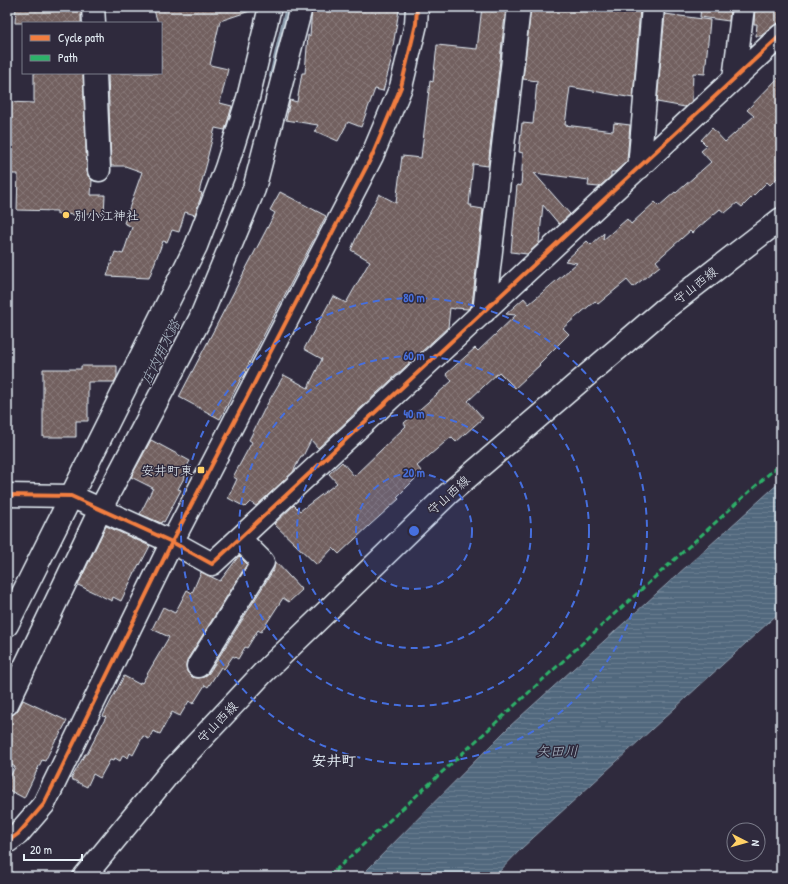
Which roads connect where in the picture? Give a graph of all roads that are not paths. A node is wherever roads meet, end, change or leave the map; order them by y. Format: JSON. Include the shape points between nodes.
{"nodes":[{"id":1,"x":93,"y":7,"type":"edge"},
{"id":2,"x":270,"y":7,"type":"edge"},
{"id":3,"x":300,"y":7,"type":"edge"},
{"id":4,"x":417,"y":7,"type":"edge"},
{"id":5,"x":519,"y":7,"type":"edge"},
{"id":6,"x":653,"y":7,"type":"edge"},
{"id":7,"x":743,"y":7,"type":"edge"},
{"id":8,"x":94,"y":22,"type":"edge"},
{"id":9,"x":781,"y":35,"type":"edge"},
{"id":10,"x":96,"y":74,"type":"edge"},
{"id":11,"x":734,"y":79,"type":"junction"},
{"id":12,"x":639,"y":168,"type":"junction"},
{"id":13,"x":99,"y":170,"type":"dead end"},
{"id":14,"x":781,"y":219,"type":"edge"},
{"id":15,"x":484,"y":312,"type":"junction"},
{"id":16,"x":7,"y":495,"type":"edge"},
{"id":17,"x":71,"y":496,"type":"junction"},
{"id":18,"x":100,"y":510,"type":"junction"},
{"id":19,"x":240,"y":539,"type":"junction"},
{"id":20,"x":172,"y":542,"type":"junction"},
{"id":21,"x":7,"y":625,"type":"edge"},
{"id":22,"x":198,"y":666,"type":"dead end"},
{"id":23,"x":7,"y":704,"type":"edge"},
{"id":24,"x":7,"y":842,"type":"edge"},
{"id":25,"x":84,"y":877,"type":"edge"}],
"edges":[{"from":1,"to":8,"type":"street"},
{"from":2,"to":17,"type":"street","via":[[248,98],[226,168],[196,246]]},
{"from":3,"to":18,"type":"street","via":[[254,189],[200,320]]},
{"from":4,"to":20,"type":"street","via":[[416,24],[401,86],[372,156]]},
{"from":5,"to":15,"type":"street"},
{"from":6,"to":12,"type":"street"},
{"from":7,"to":11,"type":"street"},
{"from":9,"to":11,"type":"street"},
{"from":10,"to":13,"type":"street"},
{"from":11,"to":12,"type":"street"},
{"from":12,"to":15,"type":"street"},
{"from":14,"to":25,"type":"street","name":"守山西線","via":[[662,311],[448,494],[262,674],[170,771]]},
{"from":15,"to":19,"type":"street"},
{"from":16,"to":17,"type":"street"},
{"from":17,"to":18,"type":"street"},
{"from":17,"to":21,"type":"street"},
{"from":18,"to":20,"type":"street"},
{"from":18,"to":23,"type":"street"},
{"from":19,"to":20,"type":"street","via":[[212,564]]},
{"from":19,"to":22,"type":"street","via":[[263,562]]},
{"from":20,"to":24,"type":"street","via":[[44,804],[18,834]]}]}
